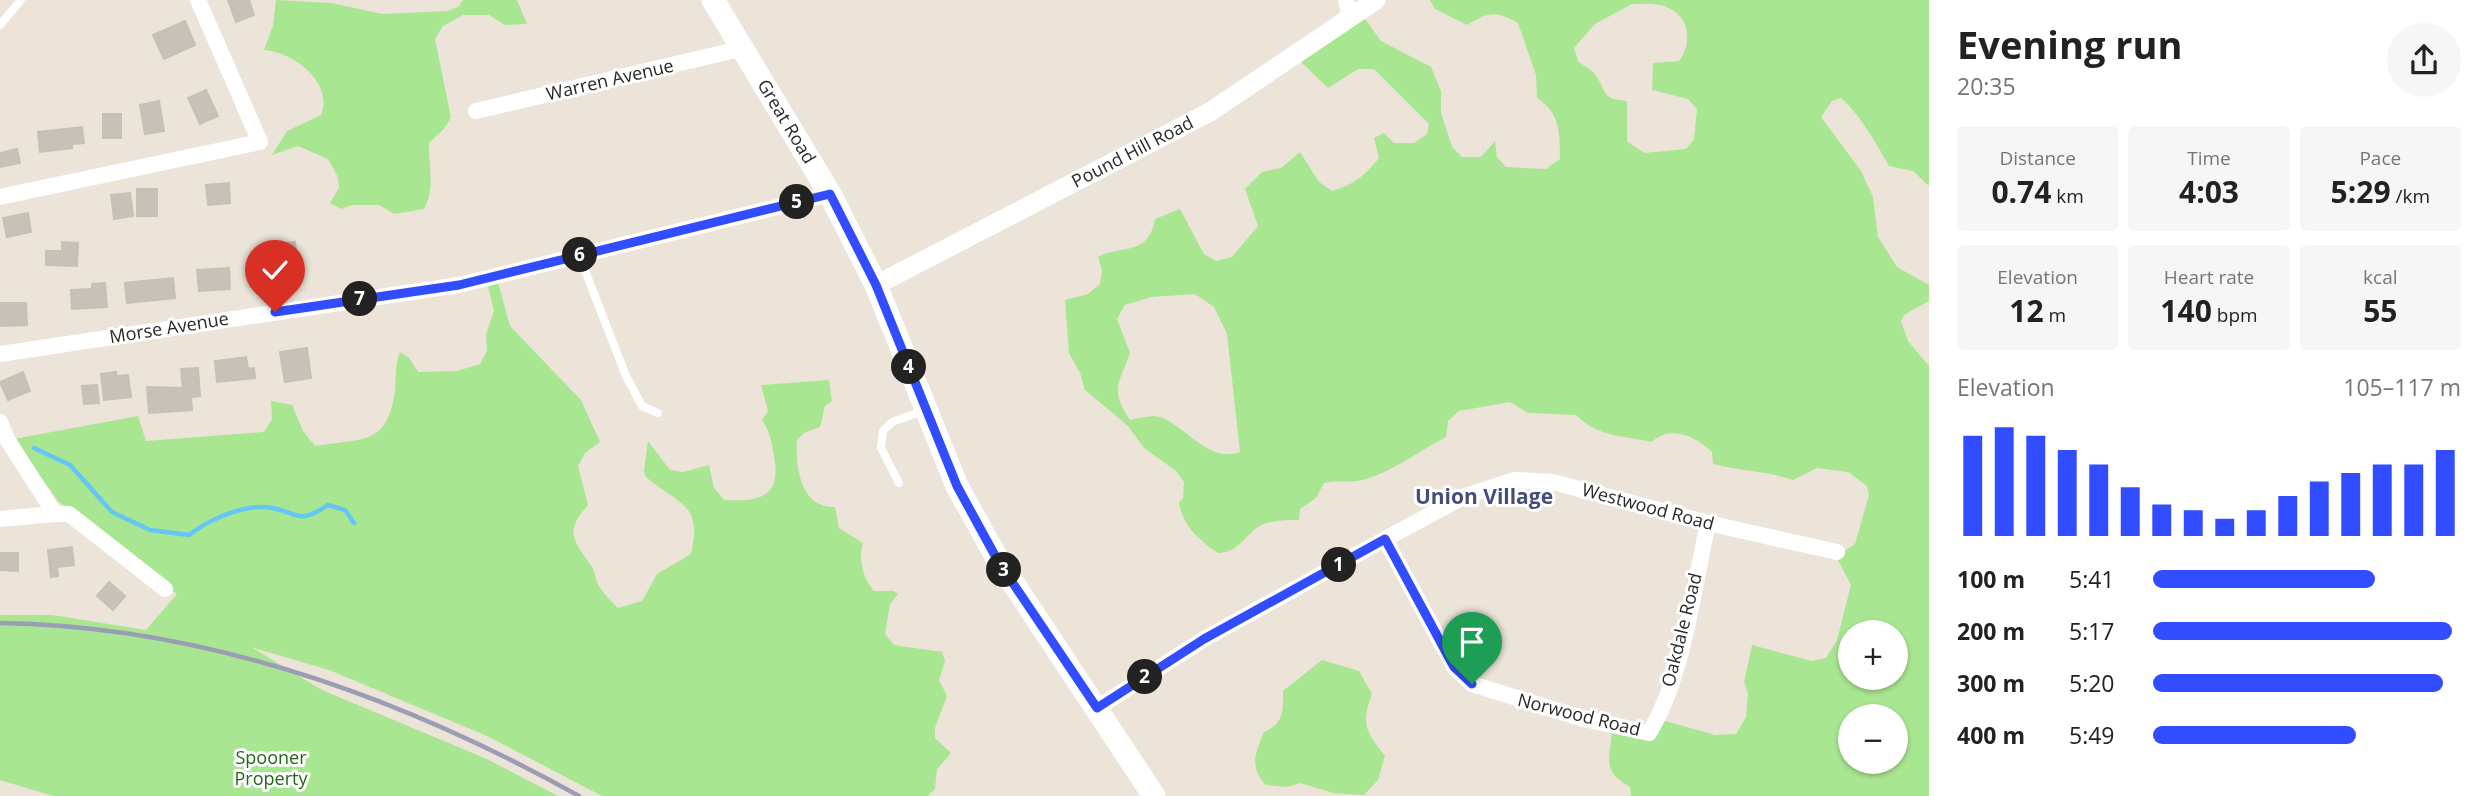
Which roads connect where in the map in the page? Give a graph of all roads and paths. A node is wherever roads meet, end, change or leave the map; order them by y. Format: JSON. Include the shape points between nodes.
{"nodes":[{"id":1,"x":21,"y":0,"type":"edge"},
{"id":2,"x":198,"y":0,"type":"edge"},
{"id":3,"x":713,"y":0,"type":"edge"},
{"id":4,"x":1376,"y":0,"type":"edge"},
{"id":5,"x":1348,"y":9,"type":"edge"},
{"id":6,"x":0,"y":24,"type":"edge"},
{"id":7,"x":744,"y":48,"type":"junction"},
{"id":8,"x":476,"y":111,"type":"dead end"},
{"id":9,"x":830,"y":194,"type":"junction"},
{"id":10,"x":0,"y":197,"type":"edge"},
{"id":11,"x":579,"y":256,"type":"junction"},
{"id":12,"x":876,"y":285,"type":"junction"},
{"id":13,"x":0,"y":354,"type":"edge"},
{"id":14,"x":926,"y":410,"type":"junction"},
{"id":15,"x":658,"y":413,"type":"dead end"},
{"id":16,"x":0,"y":422,"type":"edge"},
{"id":17,"x":899,"y":483,"type":"dead end"},
{"id":18,"x":55,"y":514,"type":"junction"},
{"id":19,"x":0,"y":519,"type":"edge"},
{"id":20,"x":1708,"y":523,"type":"junction"},
{"id":21,"x":1385,"y":539,"type":"junction"},
{"id":22,"x":1837,"y":552,"type":"dead end"},
{"id":23,"x":164,"y":589,"type":"dead end"},
{"id":24,"x":1097,"y":708,"type":"junction"},
{"id":25,"x":1649,"y":733,"type":"joint"},
{"id":26,"x":1154,"y":796,"type":"edge"}],
"edges":[{"from":1,"to":6,"type":"lane"},
{"from":2,"to":10,"type":"street","via":[[260,142]]},
{"from":3,"to":7,"type":"main road","name":"Great Road"},
{"from":4,"to":5,"type":"street","name":"Pound Hill Road"},
{"from":5,"to":12,"type":"street","name":"Pound Hill Road","via":[[1210,112]]},
{"from":7,"to":8,"type":"street","name":"Warren Avenue"},
{"from":7,"to":9,"type":"main road","name":"Great Road"},
{"from":9,"to":11,"type":"street","name":"Morse Avenue"},
{"from":9,"to":12,"type":"main road","name":"Great Road"},
{"from":11,"to":13,"type":"street","name":"Morse Avenue","via":[[459,285]]},
{"from":11,"to":15,"type":"lane","via":[[626,376],[642,406]]},
{"from":12,"to":14,"type":"main road","name":"Great Road"},
{"from":14,"to":17,"type":"lane","via":[[892,422],[883,431],[881,448]]},
{"from":14,"to":24,"type":"main road","name":"Great Road","via":[[957,486],[998,561]]},
{"from":16,"to":18,"type":"street"},
{"from":18,"to":19,"type":"street"},
{"from":18,"to":23,"type":"street","via":[[69,514]]},
{"from":20,"to":21,"type":"street","name":"Westwood Road","via":[[1553,482],[1514,480],[1465,496]]},
{"from":20,"to":22,"type":"street","name":"Westwood Road"},
{"from":20,"to":25,"type":"street","name":"Oakdale Road","via":[[1674,673]]},
{"from":21,"to":24,"type":"street","name":"Westwood Road","via":[[1204,639]]},
{"from":21,"to":25,"type":"street","name":"Norwood Road","via":[[1454,667],[1472,684],[1559,712]]},
{"from":24,"to":26,"type":"main road","name":"Great Road"}]}
